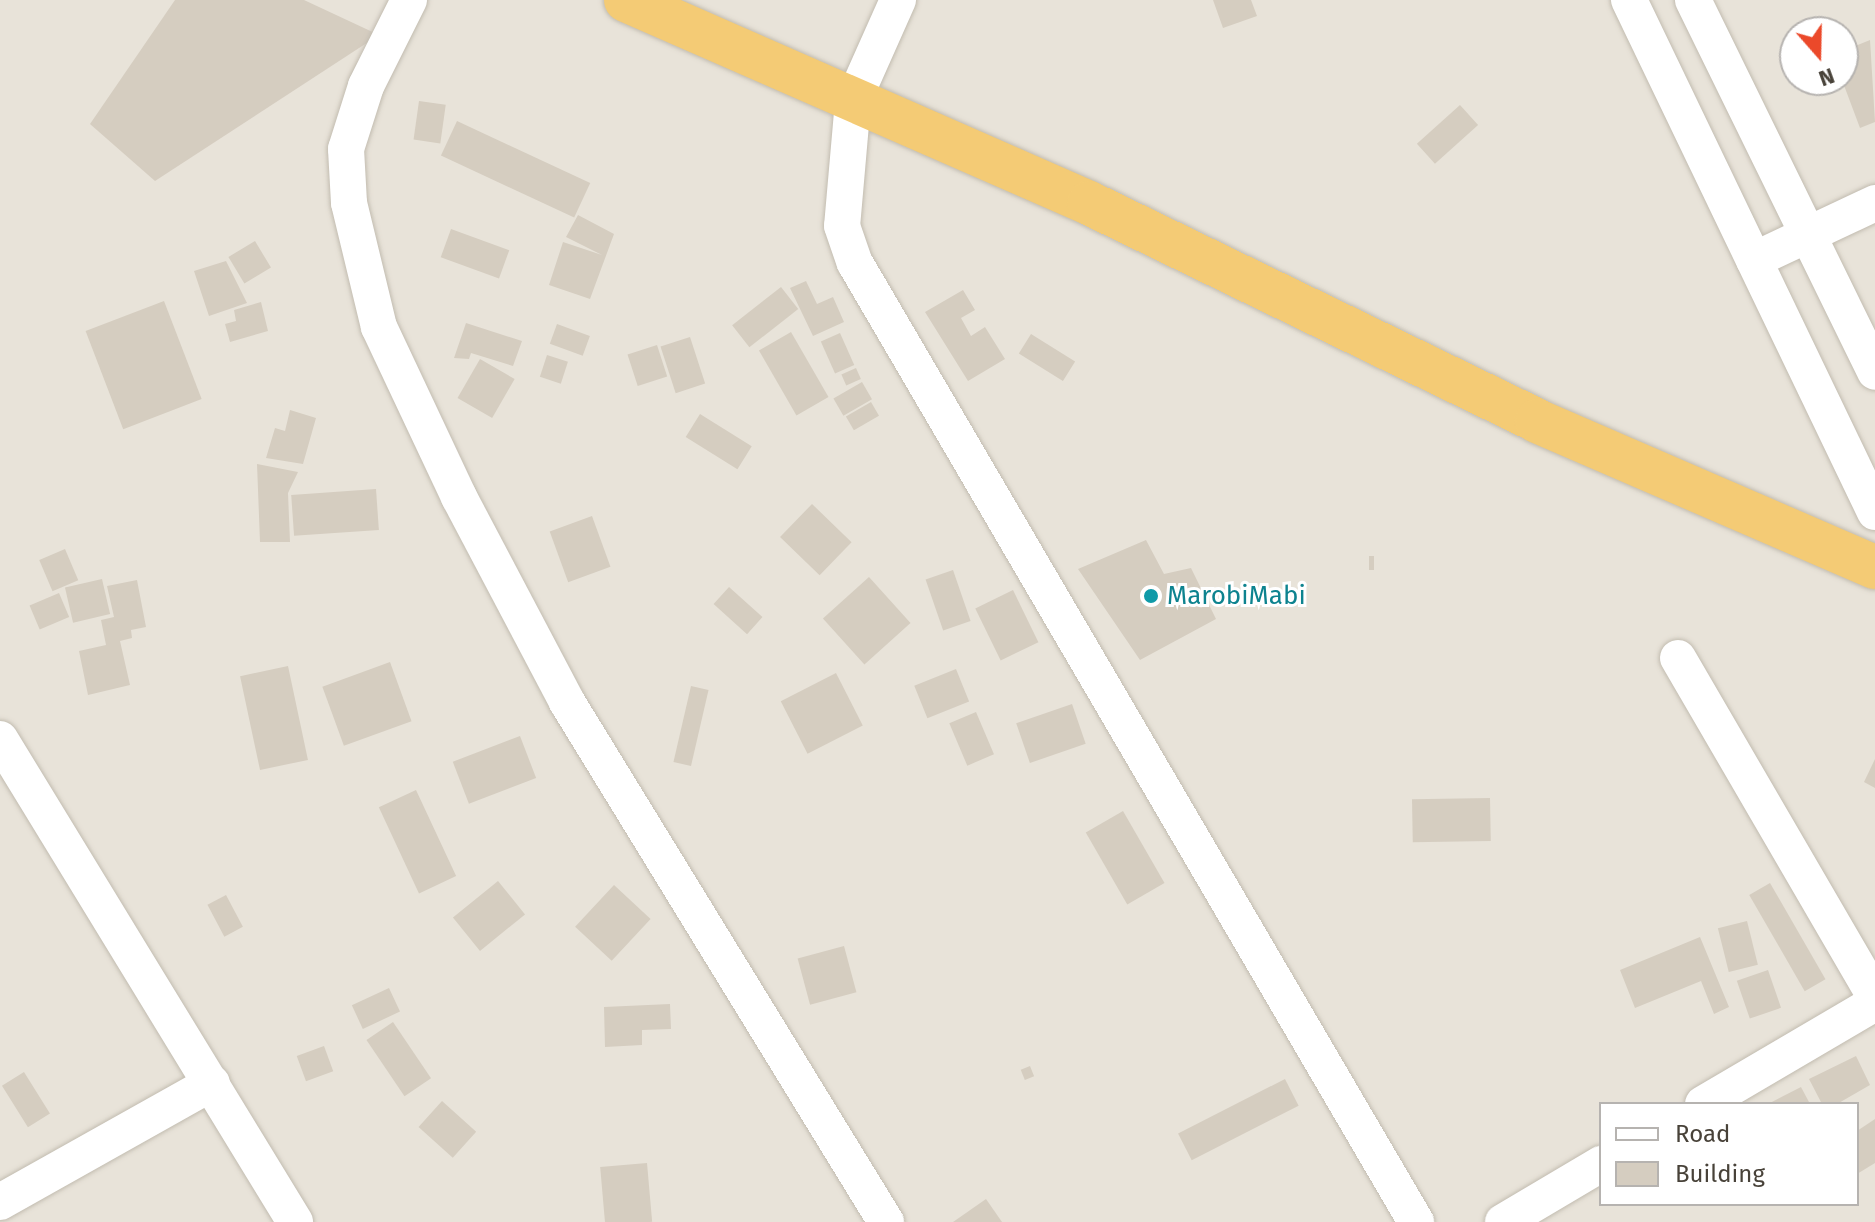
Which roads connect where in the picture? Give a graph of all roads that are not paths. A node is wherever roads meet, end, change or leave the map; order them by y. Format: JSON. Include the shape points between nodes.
{"nodes":[{"id":1,"x":409,"y":0,"type":"edge"},
{"id":2,"x":626,"y":0,"type":"edge"},
{"id":3,"x":898,"y":0,"type":"edge"},
{"id":4,"x":1629,"y":0,"type":"edge"},
{"id":5,"x":1693,"y":0,"type":"edge"},
{"id":6,"x":853,"y":101,"type":"junction"},
{"id":7,"x":1875,"y":203,"type":"edge"},
{"id":8,"x":1806,"y":237,"type":"junction"},
{"id":9,"x":1754,"y":260,"type":"junction"},
{"id":10,"x":1875,"y":372,"type":"edge"},
{"id":11,"x":1875,"y":512,"type":"edge"},
{"id":12,"x":1875,"y":567,"type":"edge"},
{"id":13,"x":1678,"y":658,"type":"dead end"},
{"id":14,"x":0,"y":739,"type":"edge"},
{"id":15,"x":1875,"y":996,"type":"edge"},
{"id":16,"x":1875,"y":1003,"type":"edge"},
{"id":17,"x":212,"y":1083,"type":"junction"},
{"id":18,"x":1706,"y":1102,"type":"edge"},
{"id":19,"x":1599,"y":1165,"type":"edge"},
{"id":20,"x":0,"y":1202,"type":"edge"},
{"id":21,"x":295,"y":1222,"type":"edge"},
{"id":22,"x":886,"y":1222,"type":"edge"},
{"id":23,"x":1416,"y":1222,"type":"edge"},
{"id":24,"x":1503,"y":1222,"type":"edge"}],
"edges":[{"from":1,"to":22,"type":"street","via":[[366,86],[346,149],[349,203],[379,327],[459,497],[567,702]]},
{"from":2,"to":6,"type":"highway"},
{"from":3,"to":6,"type":"street"},
{"from":4,"to":9,"type":"street"},
{"from":5,"to":8,"type":"street"},
{"from":6,"to":12,"type":"highway","via":[[1089,203],[1537,421]]},
{"from":6,"to":23,"type":"street","via":[[842,226],[855,263]]},
{"from":7,"to":8,"type":"street"},
{"from":8,"to":9,"type":"street"},
{"from":8,"to":10,"type":"street"},
{"from":9,"to":11,"type":"street"},
{"from":13,"to":15,"type":"street"},
{"from":14,"to":17,"type":"street"},
{"from":16,"to":18,"type":"street"},
{"from":17,"to":20,"type":"street"},
{"from":17,"to":21,"type":"street"},
{"from":19,"to":24,"type":"street"}]}
